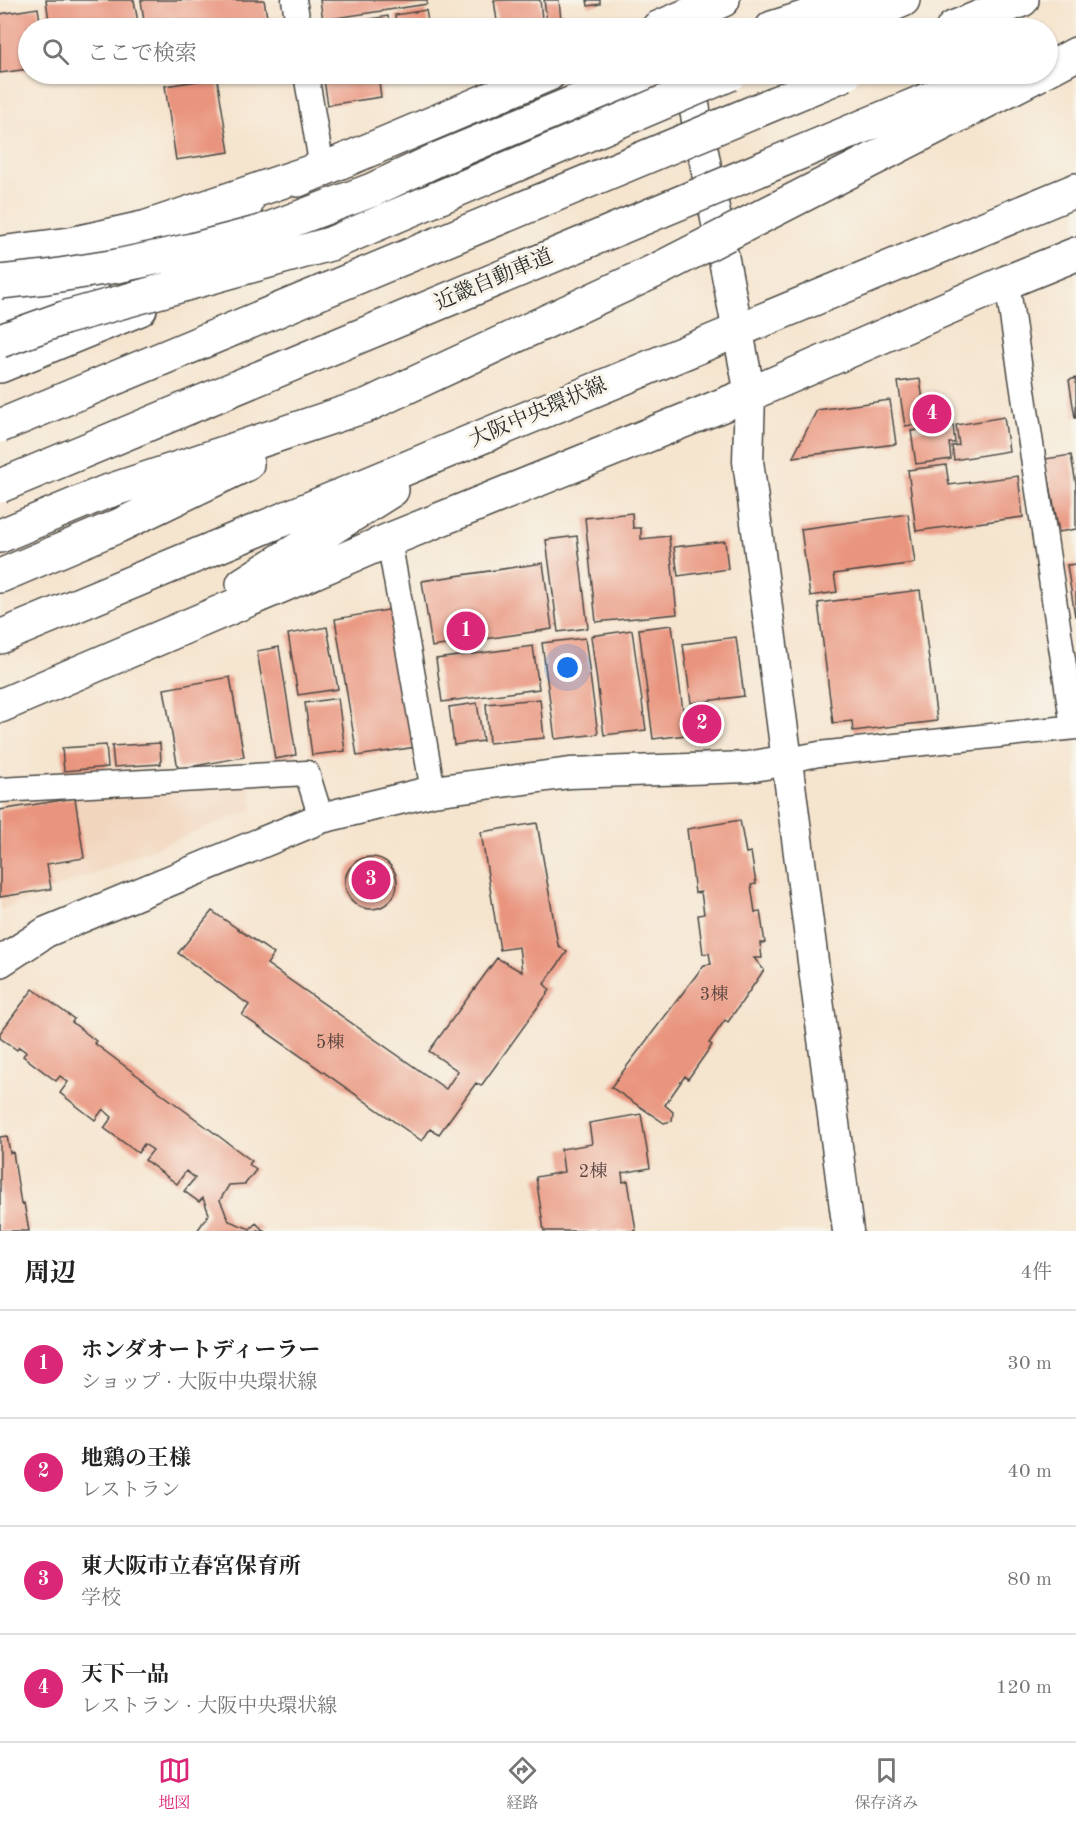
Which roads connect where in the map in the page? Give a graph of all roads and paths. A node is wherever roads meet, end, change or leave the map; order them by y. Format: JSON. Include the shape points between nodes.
{"nodes":[{"id":1,"x":294,"y":0,"type":"edge"},
{"id":2,"x":723,"y":0,"type":"edge"},
{"id":3,"x":860,"y":0,"type":"edge"},
{"id":4,"x":888,"y":0,"type":"edge"},
{"id":5,"x":903,"y":0,"type":"edge"},
{"id":6,"x":1022,"y":0,"type":"edge"},
{"id":7,"x":297,"y":18,"type":"edge"},
{"id":8,"x":679,"y":18,"type":"edge"},
{"id":9,"x":803,"y":18,"type":"edge"},
{"id":10,"x":844,"y":18,"type":"edge"},
{"id":11,"x":860,"y":18,"type":"edge"},
{"id":12,"x":978,"y":18,"type":"edge"},
{"id":13,"x":1076,"y":37,"type":"edge"},
{"id":14,"x":1058,"y":44,"type":"edge"},
{"id":15,"x":1076,"y":54,"type":"edge"},
{"id":16,"x":1058,"y":63,"type":"edge"},
{"id":17,"x":308,"y":84,"type":"edge"},
{"id":18,"x":525,"y":84,"type":"edge"},
{"id":19,"x":618,"y":84,"type":"edge"},
{"id":20,"x":681,"y":84,"type":"edge"},
{"id":21,"x":697,"y":84,"type":"edge"},
{"id":22,"x":706,"y":84,"type":"edge"},
{"id":23,"x":821,"y":84,"type":"edge"},
{"id":24,"x":965,"y":84,"type":"edge"},
{"id":25,"x":1020,"y":84,"type":"edge"},
{"id":26,"x":322,"y":168,"type":"junction"},
{"id":27,"x":1076,"y":190,"type":"edge"},
{"id":28,"x":0,"y":253,"type":"edge"},
{"id":29,"x":1076,"y":254,"type":"edge"},
{"id":30,"x":0,"y":282,"type":"edge"},
{"id":31,"x":1007,"y":282,"type":"junction"},
{"id":32,"x":0,"y":312,"type":"edge"},
{"id":33,"x":738,"y":331,"type":"junction"},
{"id":34,"x":0,"y":341,"type":"edge"},
{"id":35,"x":0,"y":366,"type":"edge"},
{"id":36,"x":750,"y":394,"type":"junction"},
{"id":37,"x":368,"y":405,"type":"junction"},
{"id":38,"x":0,"y":426,"type":"edge"},
{"id":39,"x":444,"y":452,"type":"junction"},
{"id":40,"x":0,"y":486,"type":"edge"},
{"id":41,"x":0,"y":536,"type":"edge"},
{"id":42,"x":389,"y":540,"type":"junction"},
{"id":43,"x":0,"y":576,"type":"edge"},
{"id":44,"x":0,"y":637,"type":"edge"},
{"id":45,"x":158,"y":638,"type":"junction"},
{"id":46,"x":0,"y":706,"type":"edge"},
{"id":47,"x":1074,"y":727,"type":"edge"},
{"id":48,"x":788,"y":760,"type":"junction"},
{"id":49,"x":0,"y":790,"type":"edge"},
{"id":50,"x":433,"y":790,"type":"junction"},
{"id":51,"x":321,"y":818,"type":"junction"},
{"id":52,"x":0,"y":962,"type":"edge"},
{"id":53,"x":848,"y":1231,"type":"edge"}],
"edges":[{"from":1,"to":7,"type":"street"},
{"from":2,"to":8,"type":"main road"},
{"from":3,"to":9,"type":"main road"},
{"from":4,"to":10,"type":"main road"},
{"from":5,"to":11,"type":"main road"},
{"from":6,"to":12,"type":"main road"},
{"from":13,"to":14,"type":"main road"},
{"from":15,"to":16,"type":"main road"},
{"from":17,"to":26,"type":"street"},
{"from":18,"to":26,"type":"main road"},
{"from":19,"to":30,"type":"main road","bridge":true,"via":[[372,190],[261,232],[117,266]]},
{"from":20,"to":35,"type":"main road","via":[[656,98]]},
{"from":21,"to":33,"type":"street"},
{"from":22,"to":34,"type":"main road","bridge":true,"via":[[330,244],[64,318]]},
{"from":23,"to":38,"type":"main road","bridge":true},
{"from":24,"to":40,"type":"main road","name":"近畿自動車道","bridge":true},
{"from":25,"to":37,"type":"main road","bridge":true,"via":[[661,268]]},
{"from":26,"to":28,"type":"main road","via":[[147,227],[70,244]]},
{"from":26,"to":32,"type":"main road","via":[[98,277]]},
{"from":27,"to":33,"type":"main road","name":"大阪中央環状線"},
{"from":29,"to":31,"type":"main road"},
{"from":31,"to":36,"type":"main road"},
{"from":31,"to":47,"type":"street"},
{"from":33,"to":36,"type":"street"},
{"from":33,"to":39,"type":"main road","name":"大阪中央環状線"},
{"from":36,"to":42,"type":"main road"},
{"from":36,"to":48,"type":"street","via":[[748,461]]},
{"from":37,"to":41,"type":"main road","via":[[104,493]]},
{"from":37,"to":43,"type":"main road","via":[[118,526]]},
{"from":39,"to":44,"type":"main road","name":"大阪中央環状線"},
{"from":39,"to":45,"type":"main road","via":[[413,477]]},
{"from":42,"to":45,"type":"main road"},
{"from":42,"to":50,"type":"street"},
{"from":45,"to":46,"type":"main road"},
{"from":47,"to":48,"type":"street"},
{"from":48,"to":50,"type":"street","via":[[748,767],[570,773]]},
{"from":48,"to":53,"type":"street"},
{"from":49,"to":51,"type":"street","via":[[307,773]]},
{"from":50,"to":51,"type":"street"},
{"from":51,"to":52,"type":"street","via":[[46,932]]}]}
